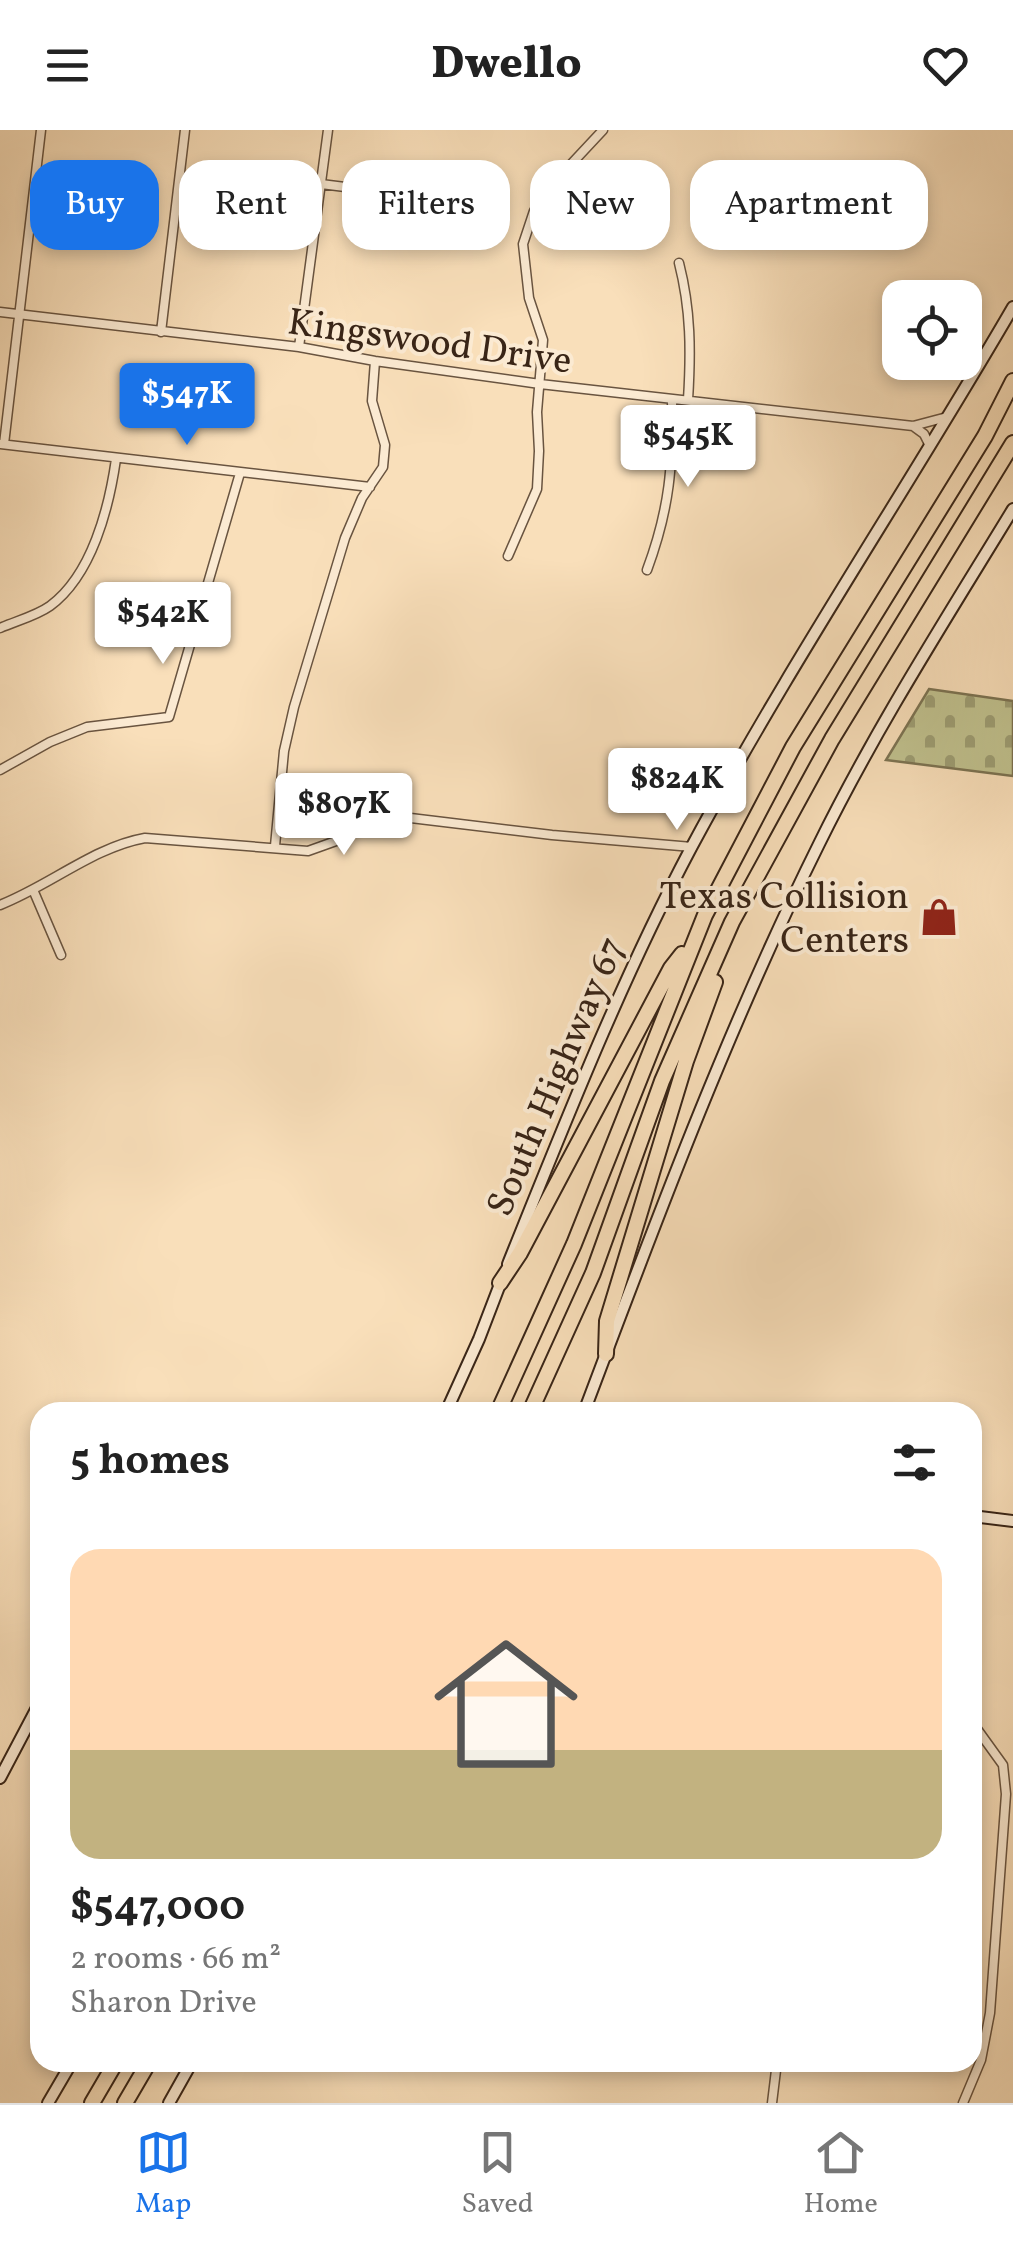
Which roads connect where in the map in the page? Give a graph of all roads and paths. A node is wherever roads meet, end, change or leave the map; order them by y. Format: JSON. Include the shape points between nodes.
{"nodes":[{"id":1,"x":41,"y":130,"type":"edge"},
{"id":2,"x":185,"y":130,"type":"edge"},
{"id":3,"x":328,"y":130,"type":"edge"},
{"id":4,"x":604,"y":130,"type":"edge"},
{"id":5,"x":322,"y":176,"type":"edge"},
{"id":6,"x":312,"y":250,"type":"edge"},
{"id":7,"x":679,"y":263,"type":"dead end"},
{"id":8,"x":1013,"y":307,"type":"edge"},
{"id":9,"x":0,"y":312,"type":"edge"},
{"id":10,"x":20,"y":313,"type":"junction"},
{"id":11,"x":160,"y":332,"type":"junction"},
{"id":12,"x":299,"y":347,"type":"junction"},
{"id":13,"x":375,"y":361,"type":"junction"},
{"id":14,"x":1013,"y":381,"type":"edge"},
{"id":15,"x":540,"y":384,"type":"junction"},
{"id":16,"x":672,"y":400,"type":"junction"},
{"id":17,"x":688,"y":400,"type":"junction"},
{"id":18,"x":950,"y":416,"type":"junction"},
{"id":19,"x":913,"y":426,"type":"junction"},
{"id":20,"x":1013,"y":442,"type":"edge"},
{"id":21,"x":2,"y":444,"type":"edge"},
{"id":22,"x":930,"y":446,"type":"junction"},
{"id":23,"x":116,"y":459,"type":"junction"},
{"id":24,"x":240,"y":473,"type":"junction"},
{"id":25,"x":370,"y":488,"type":"junction"},
{"id":26,"x":1013,"y":509,"type":"edge"},
{"id":27,"x":508,"y":556,"type":"dead end"},
{"id":28,"x":646,"y":570,"type":"dead end"},
{"id":29,"x":0,"y":628,"type":"edge"},
{"id":30,"x":0,"y":770,"type":"edge"},
{"id":31,"x":275,"y":846,"type":"junction"},
{"id":32,"x":692,"y":847,"type":"junction"},
{"id":33,"x":34,"y":892,"type":"junction"},
{"id":34,"x":0,"y":905,"type":"edge"},
{"id":35,"x":732,"y":922,"type":"junction"},
{"id":36,"x":692,"y":942,"type":"junction"},
{"id":37,"x":61,"y":956,"type":"dead end"},
{"id":38,"x":500,"y":1284,"type":"junction"},
{"id":39,"x":606,"y":1354,"type":"junction"},
{"id":40,"x":453,"y":1402,"type":"edge"},
{"id":41,"x":503,"y":1402,"type":"edge"},
{"id":42,"x":534,"y":1402,"type":"edge"},
{"id":43,"x":588,"y":1402,"type":"edge"},
{"id":44,"x":982,"y":1517,"type":"edge"},
{"id":45,"x":1013,"y":1521,"type":"edge"},
{"id":46,"x":30,"y":1721,"type":"edge"},
{"id":47,"x":982,"y":1736,"type":"edge"},
{"id":48,"x":0,"y":1778,"type":"edge"},
{"id":49,"x":982,"y":2051,"type":"edge"},
{"id":50,"x":66,"y":2072,"type":"edge"},
{"id":51,"x":110,"y":2072,"type":"edge"},
{"id":52,"x":143,"y":2072,"type":"edge"},
{"id":53,"x":186,"y":2072,"type":"edge"},
{"id":54,"x":776,"y":2072,"type":"edge"},
{"id":55,"x":975,"y":2072,"type":"edge"},
{"id":56,"x":48,"y":2103,"type":"edge"},
{"id":57,"x":92,"y":2103,"type":"edge"},
{"id":58,"x":125,"y":2103,"type":"edge"},
{"id":59,"x":169,"y":2103,"type":"edge"},
{"id":60,"x":772,"y":2103,"type":"edge"},
{"id":61,"x":963,"y":2103,"type":"edge"}],
"edges":[{"from":1,"to":10,"type":"street"},
{"from":2,"to":11,"type":"street"},
{"from":3,"to":5,"type":"street"},
{"from":4,"to":15,"type":"street","via":[[546,192],[523,244],[528,298],[542,340]]},
{"from":6,"to":12,"type":"street"},
{"from":7,"to":17,"type":"street","via":[[692,338]]},
{"from":8,"to":18,"type":"main road","name":"South Highway 67"},
{"from":9,"to":10,"type":"street","name":"Kingswood Drive"},
{"from":10,"to":11,"type":"street","name":"Kingswood Drive"},
{"from":10,"to":21,"type":"street"},
{"from":11,"to":12,"type":"street","name":"Kingswood Drive"},
{"from":12,"to":13,"type":"street","name":"Kingswood Drive"},
{"from":13,"to":15,"type":"street","name":"Kingswood Drive"},
{"from":13,"to":25,"type":"street","via":[[372,401],[385,445]]},
{"from":14,"to":36,"type":"highway","via":[[793,748]]},
{"from":15,"to":16,"type":"street","name":"Kingswood Drive"},
{"from":15,"to":27,"type":"street","via":[[537,489]]},
{"from":16,"to":17,"type":"street","name":"Kingswood Drive"},
{"from":16,"to":28,"type":"street","via":[[668,502]]},
{"from":17,"to":19,"type":"street","name":"Kingswood Drive"},
{"from":18,"to":19,"type":"street","name":"Kingswood Drive"},
{"from":18,"to":22,"type":"main road","name":"South Highway 67"},
{"from":19,"to":22,"type":"street"},
{"from":20,"to":35,"type":"highway","via":[[832,740]]},
{"from":21,"to":23,"type":"street"},
{"from":22,"to":32,"type":"main road","name":"South Highway 67"},
{"from":23,"to":24,"type":"street"},
{"from":23,"to":29,"type":"street","via":[[84,565],[54,603]]},
{"from":24,"to":25,"type":"street"},
{"from":24,"to":30,"type":"street","via":[[169,717],[86,728]]},
{"from":25,"to":31,"type":"street","via":[[345,538],[294,708]]},
{"from":26,"to":39,"type":"main road","via":[[819,844]]},
{"from":31,"to":32,"type":"street","via":[[318,850],[360,822],[394,816]]},
{"from":31,"to":33,"type":"street","via":[[124,842]]},
{"from":32,"to":38,"type":"main road","name":"South Highway 67","via":[[616,999]]},
{"from":33,"to":34,"type":"street"},
{"from":33,"to":37,"type":"street"},
{"from":35,"to":39,"type":"highway","via":[[607,1321]]},
{"from":35,"to":42,"type":"highway"},
{"from":36,"to":38,"type":"highway","via":[[671,968]]},
{"from":36,"to":41,"type":"highway","via":[[574,1244]]},
{"from":38,"to":40,"type":"main road","name":"South Highway 67"},
{"from":39,"to":43,"type":"main road"},
{"from":44,"to":45,"type":"main road"},
{"from":46,"to":48,"type":"main road"},
{"from":47,"to":49,"type":"street","via":[[1003,1765],[1006,1794]]},
{"from":50,"to":56,"type":"main road"},
{"from":51,"to":57,"type":"highway"},
{"from":52,"to":58,"type":"highway"},
{"from":53,"to":59,"type":"main road"},
{"from":54,"to":60,"type":"street"},
{"from":55,"to":61,"type":"street"}]}
